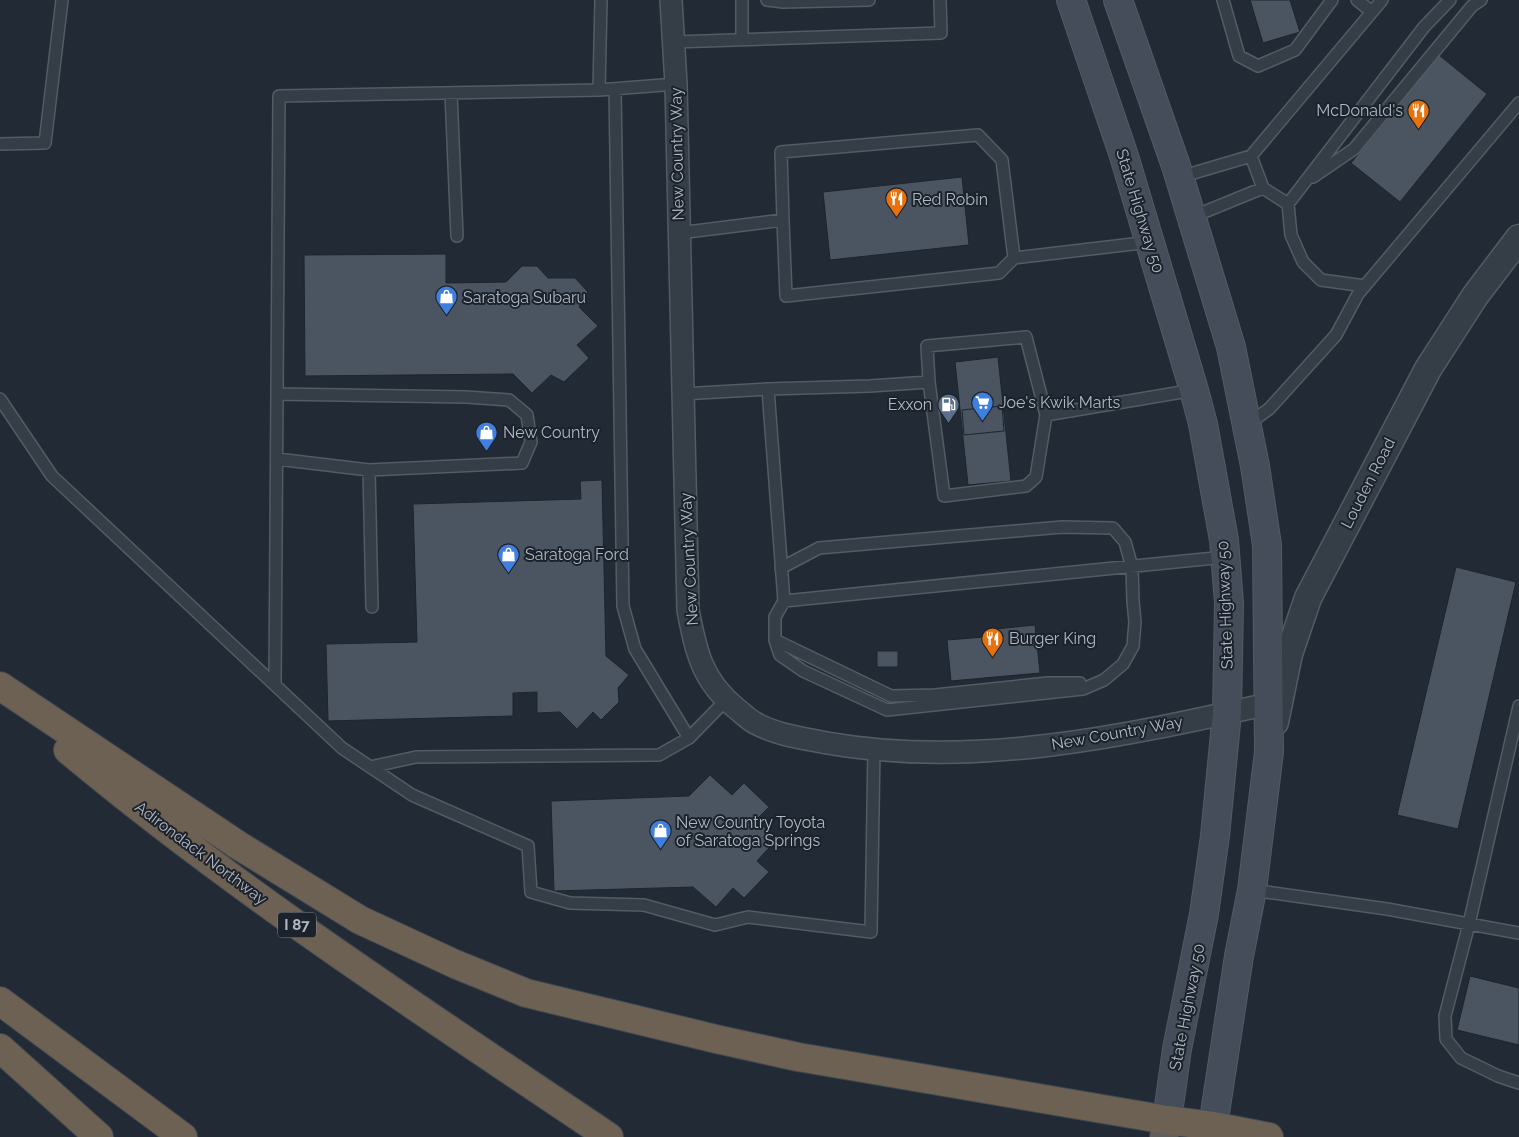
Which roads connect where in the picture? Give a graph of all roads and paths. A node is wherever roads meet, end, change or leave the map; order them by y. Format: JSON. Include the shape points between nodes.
{"nodes":[{"id":1,"x":62,"y":0,"type":"edge"},
{"id":2,"x":601,"y":0,"type":"edge"},
{"id":3,"x":671,"y":0,"type":"edge"},
{"id":4,"x":742,"y":0,"type":"edge"},
{"id":5,"x":767,"y":0,"type":"edge"},
{"id":6,"x":869,"y":0,"type":"edge"},
{"id":7,"x":940,"y":0,"type":"edge"},
{"id":8,"x":1071,"y":0,"type":"edge"},
{"id":9,"x":1118,"y":0,"type":"edge"},
{"id":10,"x":1223,"y":0,"type":"edge"},
{"id":11,"x":1332,"y":0,"type":"edge"},
{"id":12,"x":1357,"y":0,"type":"edge"},
{"id":13,"x":1382,"y":0,"type":"edge"},
{"id":14,"x":1450,"y":0,"type":"edge"},
{"id":15,"x":1477,"y":2,"type":"edge"},
{"id":16,"x":1372,"y":12,"type":"junction"},
{"id":17,"x":742,"y":39,"type":"junction"},
{"id":18,"x":674,"y":42,"type":"junction"},
{"id":19,"x":676,"y":84,"type":"junction"},
{"id":20,"x":615,"y":89,"type":"junction"},
{"id":21,"x":599,"y":90,"type":"junction"},
{"id":22,"x":451,"y":93,"type":"junction"},
{"id":23,"x":1519,"y":103,"type":"edge"},
{"id":24,"x":0,"y":144,"type":"edge"},
{"id":25,"x":1251,"y":156,"type":"junction"},
{"id":26,"x":1179,"y":177,"type":"junction"},
{"id":27,"x":1303,"y":184,"type":"junction"},
{"id":28,"x":1263,"y":188,"type":"junction"},
{"id":29,"x":1288,"y":204,"type":"junction"},
{"id":30,"x":1192,"y":217,"type":"junction"},
{"id":31,"x":783,"y":220,"type":"junction"},
{"id":32,"x":679,"y":233,"type":"junction"},
{"id":33,"x":457,"y":236,"type":"dead end"},
{"id":34,"x":1519,"y":238,"type":"edge"},
{"id":35,"x":1150,"y":242,"type":"junction"},
{"id":36,"x":1014,"y":258,"type":"junction"},
{"id":37,"x":1365,"y":286,"type":"junction"},
{"id":38,"x":929,"y":382,"type":"junction"},
{"id":39,"x":768,"y":389,"type":"junction"},
{"id":40,"x":1194,"y":390,"type":"junction"},
{"id":41,"x":277,"y":394,"type":"junction"},
{"id":42,"x":682,"y":394,"type":"junction"},
{"id":43,"x":0,"y":399,"type":"edge"},
{"id":44,"x":1046,"y":415,"type":"junction"},
{"id":45,"x":1247,"y":425,"type":"junction"},
{"id":46,"x":277,"y":459,"type":"junction"},
{"id":47,"x":370,"y":470,"type":"junction"},
{"id":48,"x":1225,"y":557,"type":"junction"},
{"id":49,"x":1132,"y":567,"type":"junction"},
{"id":50,"x":781,"y":568,"type":"junction"},
{"id":51,"x":784,"y":601,"type":"junction"},
{"id":52,"x":372,"y":607,"type":"dead end"},
{"id":53,"x":775,"y":640,"type":"junction"},
{"id":54,"x":1098,"y":683,"type":"junction"},
{"id":55,"x":275,"y":685,"type":"junction"},
{"id":56,"x":0,"y":686,"type":"edge"},
{"id":57,"x":0,"y":693,"type":"edge"},
{"id":58,"x":726,"y":700,"type":"junction"},
{"id":59,"x":1268,"y":704,"type":"junction"},
{"id":60,"x":1519,"y":706,"type":"edge"},
{"id":61,"x":1227,"y":713,"type":"junction"},
{"id":62,"x":689,"y":738,"type":"junction"},
{"id":63,"x":874,"y":749,"type":"junction"},
{"id":64,"x":1269,"y":752,"type":"junction"},
{"id":65,"x":370,"y":767,"type":"junction"},
{"id":66,"x":1252,"y":890,"type":"junction"},
{"id":67,"x":1469,"y":924,"type":"junction"},
{"id":68,"x":1519,"y":933,"type":"edge"},
{"id":69,"x":0,"y":1001,"type":"edge"},
{"id":70,"x":0,"y":1048,"type":"edge"},
{"id":71,"x":1519,"y":1083,"type":"edge"},
{"id":72,"x":1165,"y":1128,"type":"edge"},
{"id":73,"x":1212,"y":1131,"type":"edge"},
{"id":74,"x":99,"y":1137,"type":"edge"},
{"id":75,"x":182,"y":1137,"type":"edge"},
{"id":76,"x":609,"y":1137,"type":"edge"},
{"id":77,"x":1269,"y":1137,"type":"edge"}],
"edges":[{"from":1,"to":24,"type":"lane","via":[[45,144]]},
{"from":2,"to":21,"type":"lane"},
{"from":3,"to":18,"type":"street","name":"New Country Way"},
{"from":4,"to":17,"type":"lane"},
{"from":5,"to":6,"type":"lane"},
{"from":7,"to":17,"type":"lane","via":[[941,33]]},
{"from":8,"to":35,"type":"main road","name":"State Highway 50"},
{"from":9,"to":26,"type":"main road"},
{"from":10,"to":11,"type":"lane","via":[[1239,56],[1258,66],[1295,50]]},
{"from":12,"to":16,"type":"lane"},
{"from":13,"to":16,"type":"lane"},
{"from":14,"to":27,"type":"lane","via":[[1424,27]]},
{"from":15,"to":27,"type":"lane","via":[[1354,149]]},
{"from":16,"to":25,"type":"lane"},
{"from":17,"to":18,"type":"lane"},
{"from":18,"to":19,"type":"street","name":"New Country Way"},
{"from":19,"to":20,"type":"lane"},
{"from":19,"to":32,"type":"street","name":"New Country Way"},
{"from":20,"to":21,"type":"lane"},
{"from":20,"to":62,"type":"lane","via":[[623,606],[635,648]]},
{"from":21,"to":22,"type":"lane"},
{"from":22,"to":33,"type":"lane"},
{"from":22,"to":41,"type":"lane","via":[[279,96]]},
{"from":23,"to":37,"type":"lane"},
{"from":25,"to":26,"type":"lane"},
{"from":25,"to":28,"type":"lane"},
{"from":26,"to":30,"type":"main road"},
{"from":27,"to":29,"type":"lane"},
{"from":28,"to":29,"type":"lane"},
{"from":28,"to":30,"type":"lane"},
{"from":29,"to":37,"type":"lane","via":[[1291,235],[1303,262],[1321,280]]},
{"from":30,"to":45,"type":"main road","via":[[1231,347]]},
{"from":31,"to":32,"type":"lane"},
{"from":31,"to":36,"type":"lane","via":[[786,296],[999,273]]},
{"from":31,"to":36,"type":"lane","via":[[781,152],[978,135],[1002,160]]},
{"from":32,"to":42,"type":"street","name":"New Country Way"},
{"from":34,"to":64,"type":"street","name":"Louden Road","via":[[1475,296],[1428,369],[1308,598],[1289,654]]},
{"from":35,"to":36,"type":"lane"},
{"from":35,"to":40,"type":"main road","name":"State Highway 50"},
{"from":37,"to":45,"type":"lane","via":[[1336,335],[1269,409]]},
{"from":38,"to":39,"type":"lane"},
{"from":38,"to":44,"type":"lane","via":[[927,346],[1026,337]]},
{"from":38,"to":44,"type":"lane","via":[[944,496],[1026,486],[1036,477]]},
{"from":39,"to":42,"type":"lane"},
{"from":39,"to":50,"type":"lane"},
{"from":40,"to":44,"type":"lane"},
{"from":40,"to":48,"type":"main road","name":"State Highway 50","via":[[1203,424]]},
{"from":41,"to":46,"type":"lane"},
{"from":41,"to":47,"type":"lane","via":[[500,399],[509,400],[527,415],[532,442],[522,462]]},
{"from":42,"to":58,"type":"street","name":"New Country Way","via":[[688,610],[695,649],[711,682]]},
{"from":43,"to":55,"type":"lane","via":[[52,476]]},
{"from":45,"to":59,"type":"main road","via":[[1267,545]]},
{"from":46,"to":47,"type":"lane"},
{"from":46,"to":55,"type":"lane"},
{"from":47,"to":52,"type":"lane"},
{"from":48,"to":49,"type":"lane"},
{"from":48,"to":61,"type":"main road","name":"State Highway 50","via":[[1229,603]]},
{"from":49,"to":50,"type":"lane","via":[[1125,542],[1113,528],[1062,527],[818,548]]},
{"from":49,"to":51,"type":"lane"},
{"from":49,"to":54,"type":"lane","via":[[1133,646],[1123,664]]},
{"from":50,"to":51,"type":"lane"},
{"from":51,"to":53,"type":"lane","via":[[775,618]]},
{"from":53,"to":54,"type":"lane","via":[[891,696],[934,695],[1048,683]]},
{"from":53,"to":54,"type":"lane","via":[[780,655],[803,671],[887,710],[1083,689]]},
{"from":55,"to":65,"type":"lane","via":[[342,748]]},
{"from":56,"to":72,"type":"highway","via":[[238,845],[360,920],[526,993],[798,1057]]},
{"from":57,"to":76,"type":"highway","name":"Adirondack Northway","number":"I 87","via":[[96,773],[236,881],[385,987]]},
{"from":58,"to":62,"type":"lane"},
{"from":58,"to":63,"type":"street","name":"New Country Way","via":[[753,722],[783,734]]},
{"from":59,"to":61,"type":"street","name":"New Country Way"},
{"from":59,"to":64,"type":"main road"},
{"from":60,"to":67,"type":"lane"},
{"from":61,"to":63,"type":"street","name":"New Country Way","via":[[1072,743],[976,751]]},
{"from":61,"to":72,"type":"main road","name":"State Highway 50","via":[[1204,914]]},
{"from":62,"to":65,"type":"lane","via":[[659,755],[416,757]]},
{"from":63,"to":65,"type":"lane","via":[[871,932],[748,917],[715,925],[644,904],[570,903],[531,892],[528,846],[412,795]]},
{"from":64,"to":66,"type":"main road"},
{"from":66,"to":67,"type":"lane"},
{"from":66,"to":73,"type":"main road","via":[[1238,956]]},
{"from":67,"to":68,"type":"lane"},
{"from":67,"to":71,"type":"lane","via":[[1445,1016],[1446,1039],[1461,1058]]},
{"from":69,"to":75,"type":"highway"},
{"from":70,"to":74,"type":"highway"},
{"from":72,"to":73,"type":"highway"},
{"from":73,"to":77,"type":"highway"}]}
